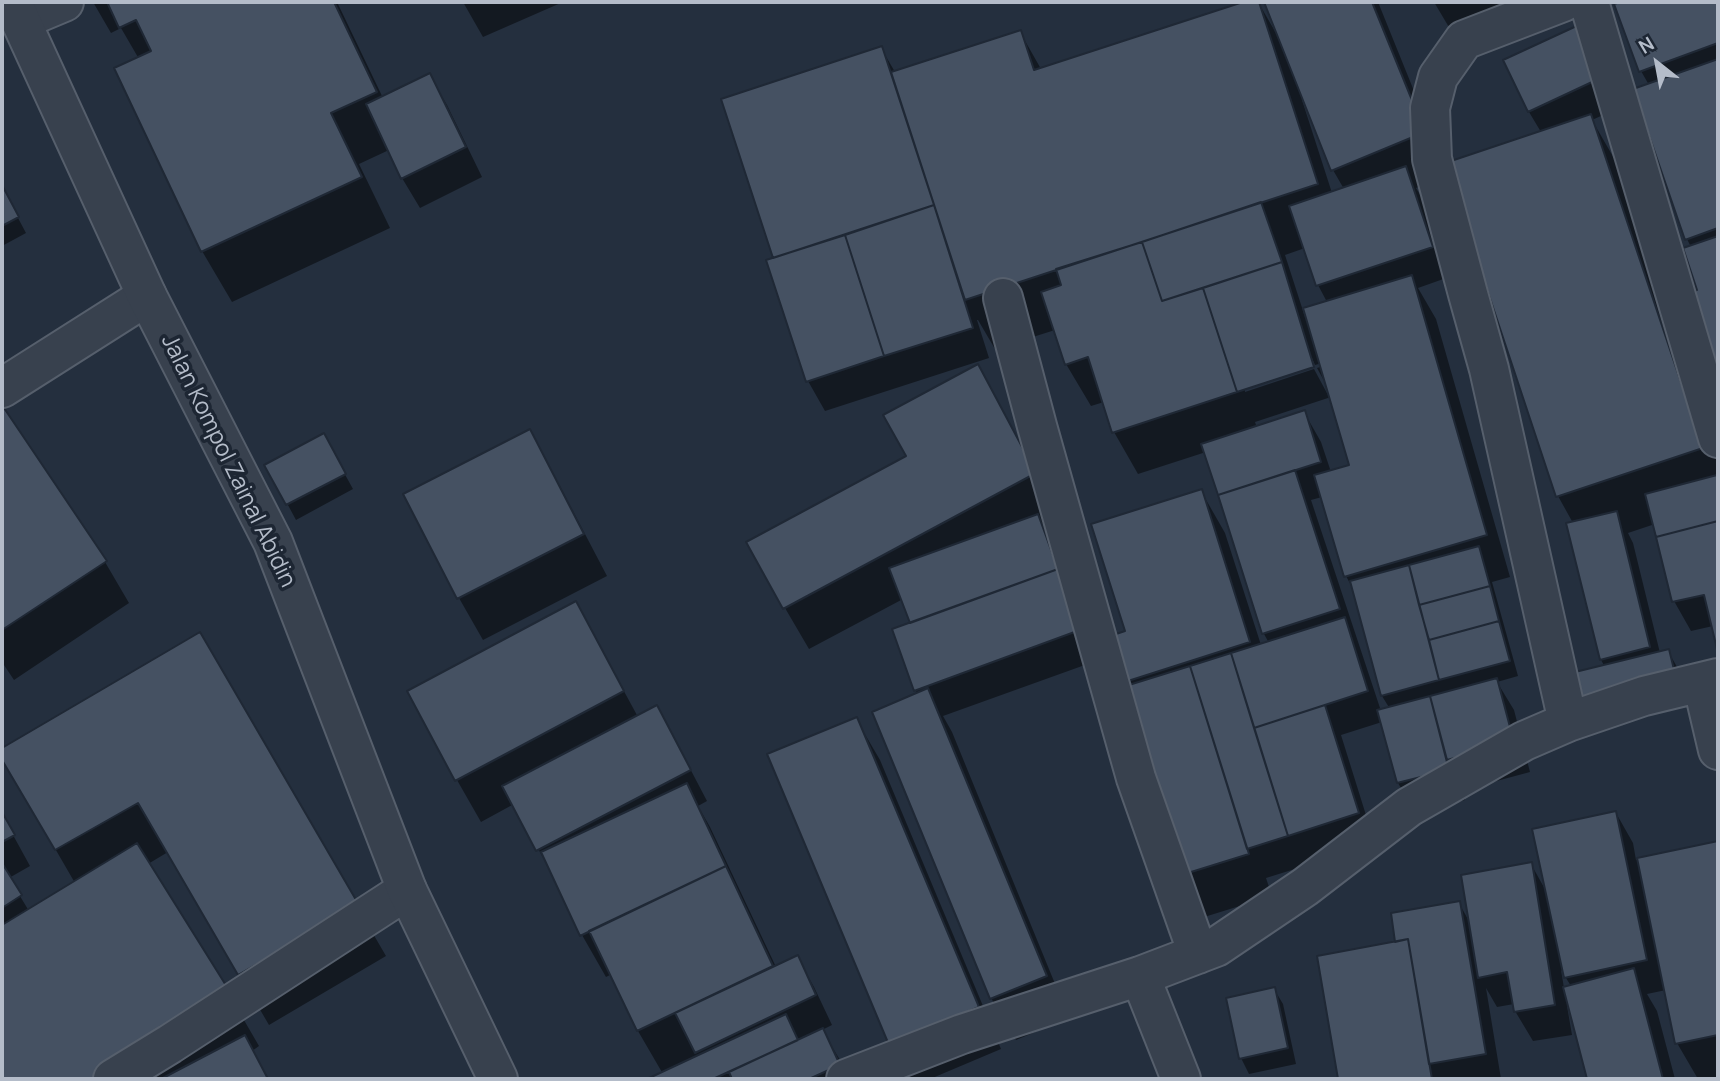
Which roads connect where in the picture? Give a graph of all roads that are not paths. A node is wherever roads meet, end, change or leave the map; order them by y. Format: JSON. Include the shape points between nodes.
{"nodes":[{"id":1,"x":64,"y":2,"type":"edge"},
{"id":2,"x":1563,"y":2,"type":"edge"},
{"id":3,"x":1589,"y":2,"type":"edge"},
{"id":4,"x":17,"y":11,"type":"edge"},
{"id":5,"x":147,"y":296,"type":"junction"},
{"id":6,"x":1003,"y":298,"type":"dead end"},
{"id":7,"x":2,"y":388,"type":"edge"},
{"id":8,"x":1718,"y":438,"type":"edge"},
{"id":9,"x":1710,"y":680,"type":"edge"},
{"id":10,"x":1567,"y":722,"type":"junction"},
{"id":11,"x":1718,"y":750,"type":"edge"},
{"id":12,"x":407,"y":890,"type":"junction"},
{"id":13,"x":1198,"y":954,"type":"junction"},
{"id":14,"x":1140,"y":976,"type":"junction"},
{"id":15,"x":113,"y":1079,"type":"edge"},
{"id":16,"x":498,"y":1079,"type":"edge"},
{"id":17,"x":846,"y":1079,"type":"edge"},
{"id":18,"x":1181,"y":1079,"type":"edge"}],
"edges":[{"from":1,"to":4,"type":"street"},
{"from":2,"to":10,"type":"street","via":[[1464,40],[1438,77],[1430,108],[1432,159],[1489,369]]},
{"from":3,"to":8,"type":"street"},
{"from":4,"to":5,"type":"street","name":"Jalan Kompol Zainal Abidin"},
{"from":5,"to":7,"type":"street"},
{"from":5,"to":12,"type":"street","name":"Jalan Kompol Zainal Abidin","via":[[274,542]]},
{"from":6,"to":13,"type":"street","via":[[1136,778]]},
{"from":9,"to":10,"type":"street"},
{"from":9,"to":11,"type":"street"},
{"from":10,"to":13,"type":"street","via":[[1524,741],[1409,807],[1304,887],[1216,947]]},
{"from":12,"to":15,"type":"street"},
{"from":12,"to":16,"type":"street","name":"Jalan Kompol Zainal Abidin"},
{"from":13,"to":14,"type":"street"},
{"from":14,"to":17,"type":"street","via":[[962,1034]]},
{"from":14,"to":18,"type":"street"}]}
